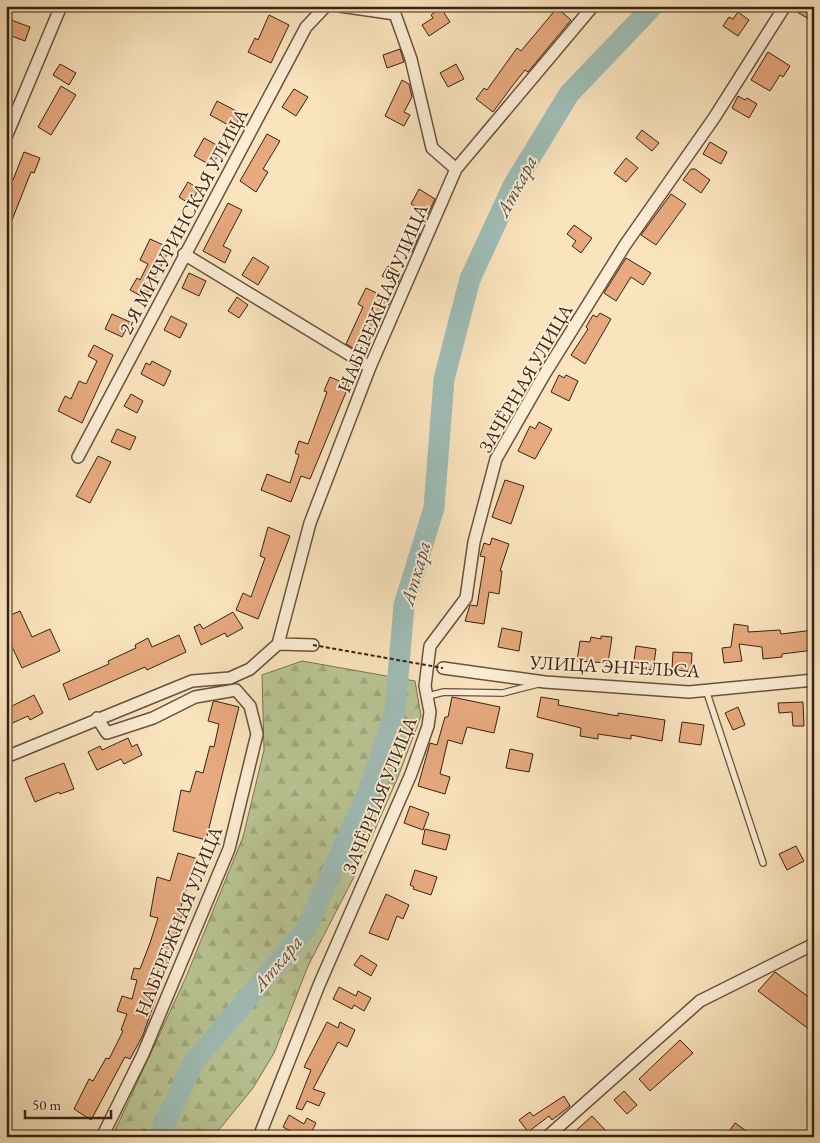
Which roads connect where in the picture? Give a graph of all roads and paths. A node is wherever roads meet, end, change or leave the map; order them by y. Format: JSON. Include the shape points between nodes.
{"nodes":[{"id":1,"x":61,"y":6,"type":"edge"},
{"id":2,"x":326,"y":6,"type":"edge"},
{"id":3,"x":340,"y":6,"type":"edge"},
{"id":4,"x":594,"y":6,"type":"edge"},
{"id":5,"x":784,"y":6,"type":"edge"},
{"id":6,"x":395,"y":10,"type":"edge"},
{"id":7,"x":6,"y":137,"type":"edge"},
{"id":8,"x":456,"y":169,"type":"junction"},
{"id":9,"x":184,"y":254,"type":"junction"},
{"id":10,"x":370,"y":367,"type":"junction"},
{"id":11,"x":78,"y":457,"type":"dead end"},
{"id":12,"x":278,"y":644,"type":"junction"},
{"id":13,"x":313,"y":645,"type":"joint"},
{"id":14,"x":443,"y":668,"type":"joint"},
{"id":15,"x":814,"y":680,"type":"edge"},
{"id":16,"x":545,"y":682,"type":"junction"},
{"id":17,"x":706,"y":690,"type":"junction"},
{"id":18,"x":428,"y":696,"type":"junction"},
{"id":19,"x":97,"y":718,"type":"junction"},
{"id":20,"x":6,"y":756,"type":"edge"},
{"id":21,"x":763,"y":863,"type":"dead end"},
{"id":22,"x":814,"y":944,"type":"edge"},
{"id":23,"x":102,"y":1137,"type":"edge"},
{"id":24,"x":259,"y":1137,"type":"edge"},
{"id":25,"x":547,"y":1137,"type":"edge"}],
"edges":[{"from":1,"to":7,"type":"street"},
{"from":2,"to":9,"type":"street","name":"2-Я МИЧУРИНСКАЯ УЛИЦА","via":[[306,27]]},
{"from":3,"to":6,"type":"street"},
{"from":4,"to":8,"type":"street","name":"НАБЕРЕЖНАЯ УЛИЦА"},
{"from":5,"to":18,"type":"street","name":"ЗАЧЁРНАЯ УЛИЦА","via":[[714,118],[625,245],[496,459],[474,542],[466,598],[430,646],[425,686]]},
{"from":6,"to":8,"type":"street","via":[[411,60],[432,148]]},
{"from":8,"to":10,"type":"street","name":"НАБЕРЕЖНАЯ УЛИЦА"},
{"from":9,"to":10,"type":"street"},
{"from":9,"to":11,"type":"street","name":"2-Я МИЧУРИНСКАЯ УЛИЦА"},
{"from":10,"to":12,"type":"street","name":"НАБЕРЕЖНАЯ УЛИЦА","via":[[310,523]]},
{"from":12,"to":13,"type":"street"},
{"from":12,"to":19,"type":"street","via":[[250,669],[230,678],[192,681]]},
{"from":13,"to":14,"type":"path","bridge":true},
{"from":14,"to":16,"type":"street","name":"УЛИЦА ЭНГЕЛЬСА"},
{"from":15,"to":17,"type":"street","name":"УЛИЦА ЭНГЕЛЬСА"},
{"from":16,"to":17,"type":"street","name":"УЛИЦА ЭНГЕЛЬСА","via":[[689,692]]},
{"from":16,"to":18,"type":"lane","via":[[503,693],[444,692]]},
{"from":17,"to":21,"type":"lane"},
{"from":18,"to":24,"type":"street","name":"ЗАЧЁРНАЯ УЛИЦА","via":[[428,726],[410,774],[319,985]]},
{"from":19,"to":20,"type":"street"},
{"from":19,"to":23,"type":"street","name":"НАБЕРЕЖНАЯ УЛИЦА","via":[[107,733],[153,718],[195,697],[236,690],[250,706],[257,734],[229,848],[143,1054]]},
{"from":22,"to":25,"type":"street","via":[[700,1001]]}]}
